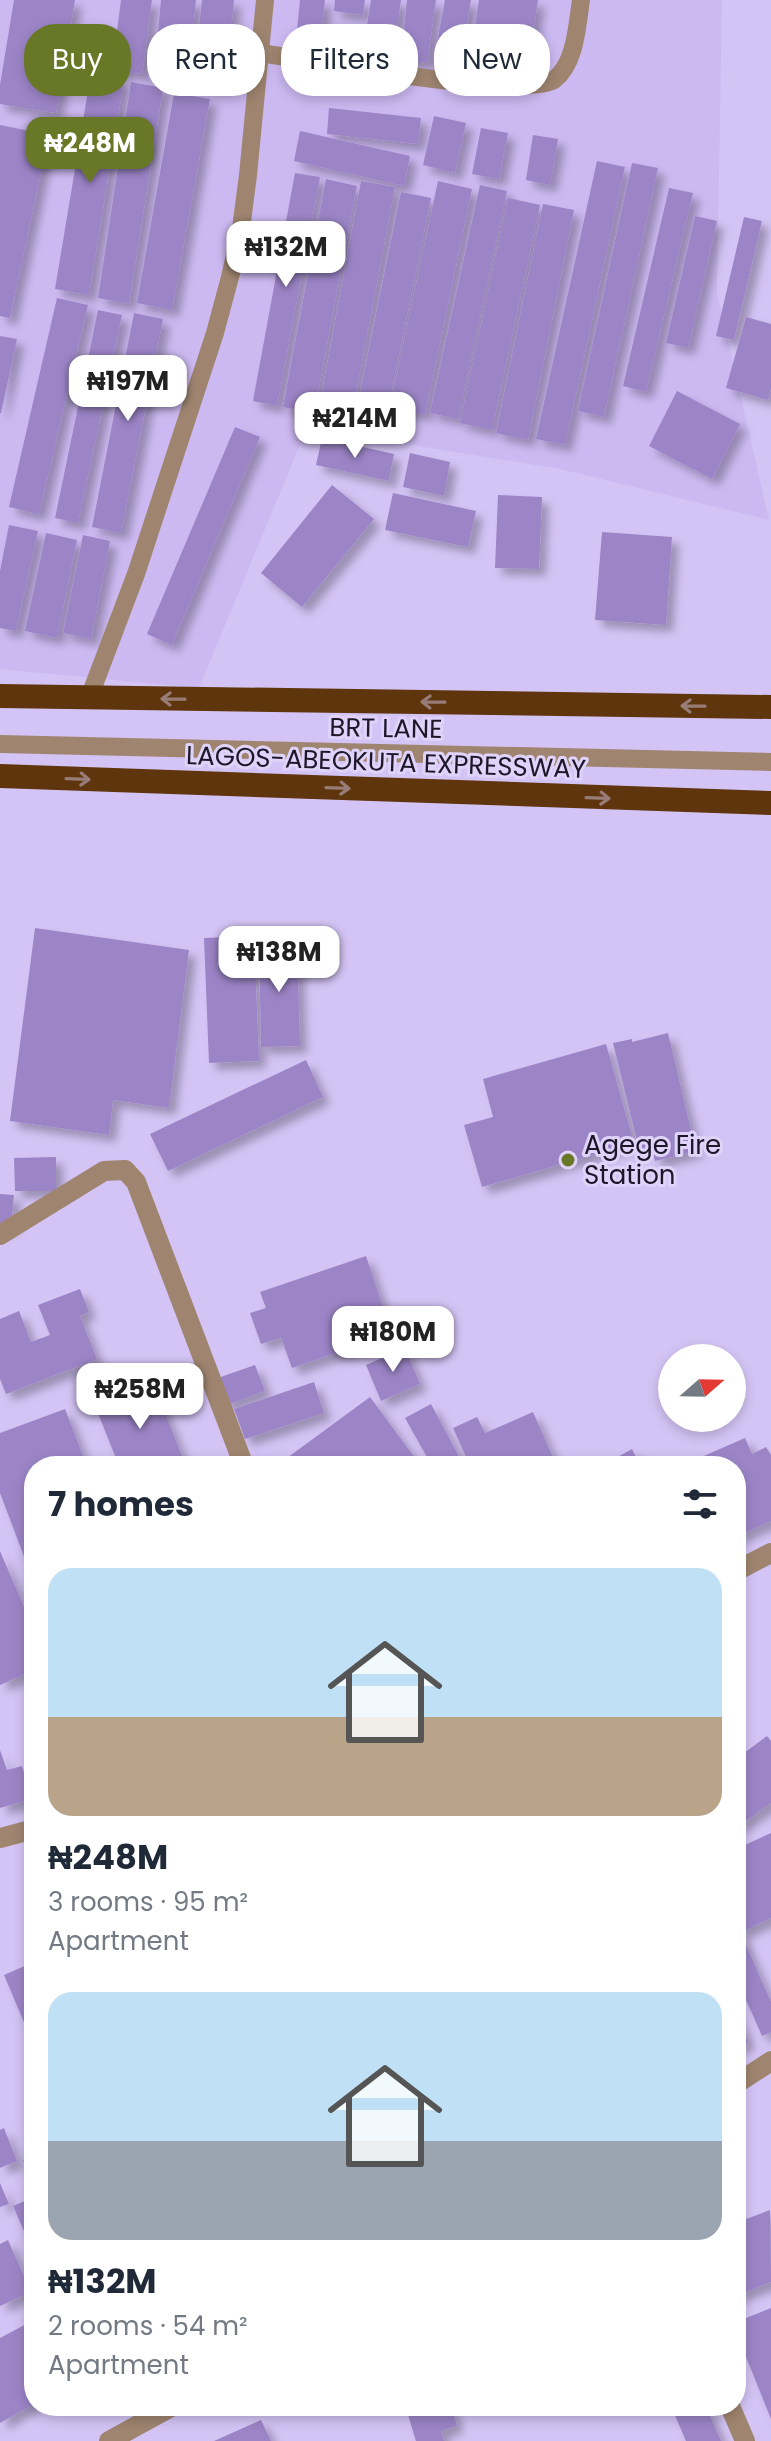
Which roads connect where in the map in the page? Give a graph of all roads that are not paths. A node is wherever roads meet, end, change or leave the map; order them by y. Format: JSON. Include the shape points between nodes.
{"nodes":[{"id":1,"x":265,"y":0,"type":"edge"},
{"id":2,"x":581,"y":0,"type":"edge"},
{"id":3,"x":263,"y":24,"type":"edge"},
{"id":4,"x":265,"y":54,"type":"edge"},
{"id":5,"x":256,"y":96,"type":"edge"},
{"id":6,"x":0,"y":696,"type":"edge"},
{"id":7,"x":89,"y":698,"type":"junction"},
{"id":8,"x":771,"y":707,"type":"edge"},
{"id":9,"x":0,"y":744,"type":"edge"},
{"id":10,"x":771,"y":762,"type":"edge"},
{"id":11,"x":0,"y":776,"type":"edge"},
{"id":12,"x":771,"y":803,"type":"edge"},
{"id":13,"x":0,"y":1235,"type":"edge"},
{"id":14,"x":240,"y":1456,"type":"edge"},
{"id":15,"x":771,"y":1553,"type":"edge"},
{"id":16,"x":746,"y":1566,"type":"edge"},
{"id":17,"x":24,"y":1832,"type":"edge"},
{"id":18,"x":0,"y":1838,"type":"edge"},
{"id":19,"x":771,"y":2061,"type":"edge"},
{"id":20,"x":746,"y":2077,"type":"edge"},
{"id":21,"x":155,"y":2416,"type":"edge"},
{"id":22,"x":734,"y":2416,"type":"edge"},
{"id":23,"x":109,"y":2441,"type":"edge"},
{"id":24,"x":745,"y":2441,"type":"edge"}],
"edges":[{"from":1,"to":3,"type":"lane"},
{"from":2,"to":4,"type":"lane","via":[[573,47],[562,71],[552,82],[537,86],[488,86]]},
{"from":5,"to":7,"type":"lane","via":[[241,229],[215,333]]},
{"from":6,"to":7,"type":"highway"},
{"from":8,"to":7,"type":"highway","one_way":true},
{"from":9,"to":10,"type":"lane","name":"BRT LANE"},
{"from":11,"to":12,"type":"highway","name":"LAGOS-ABEOKUTA EXPRESSWAY","one_way":true},
{"from":13,"to":14,"type":"street","via":[[104,1171],[125,1170],[136,1182]]},
{"from":15,"to":16,"type":"street"},
{"from":17,"to":18,"type":"street"},
{"from":19,"to":20,"type":"street"},
{"from":21,"to":23,"type":"street"},
{"from":22,"to":24,"type":"street"}]}
